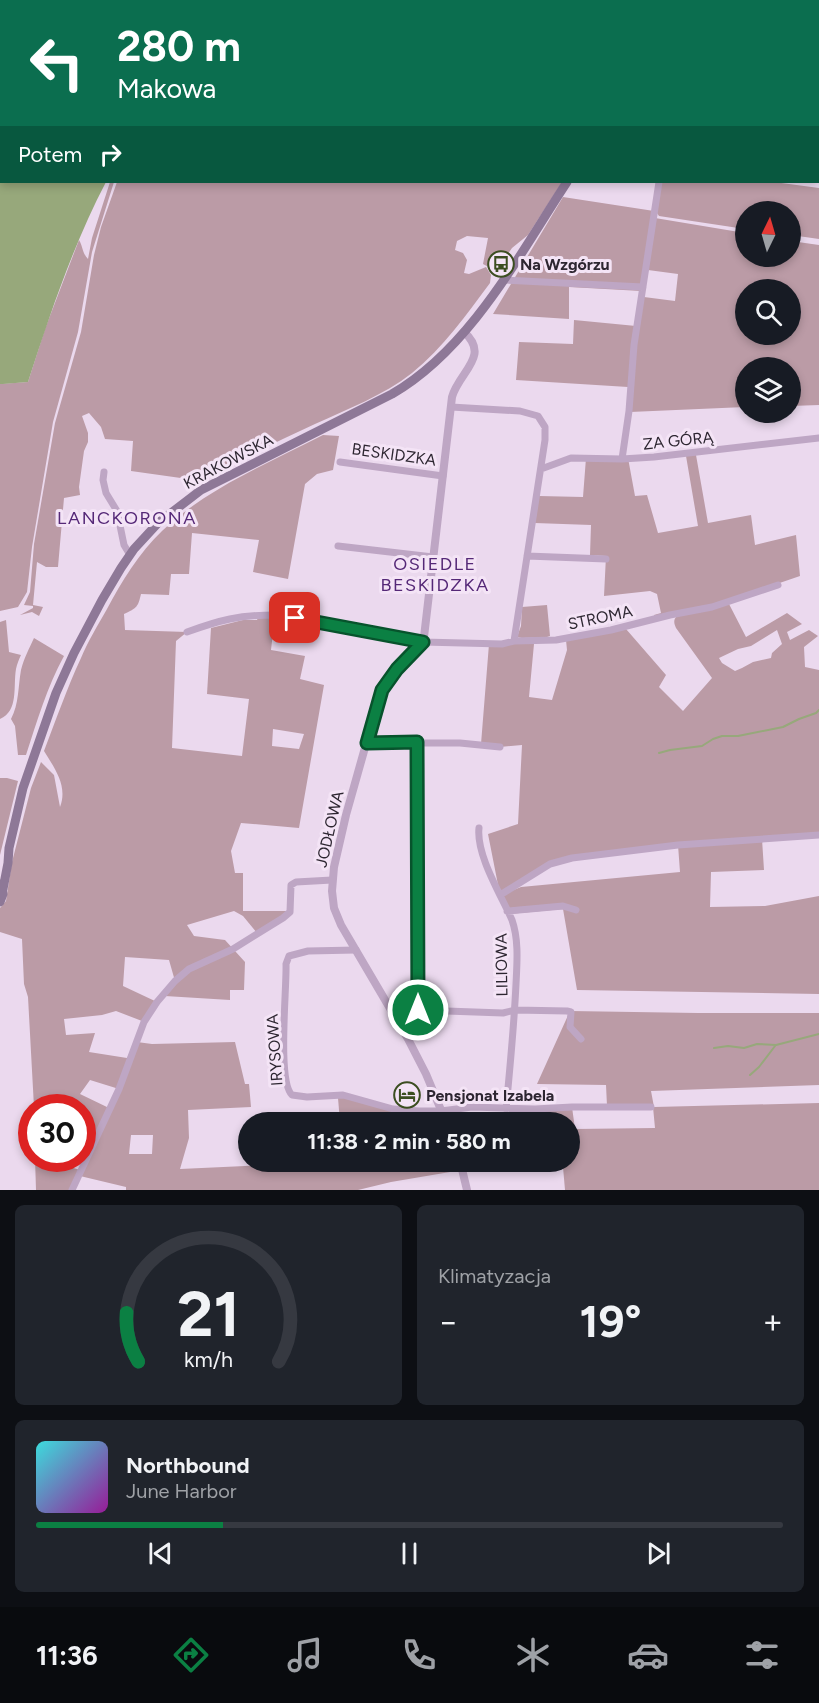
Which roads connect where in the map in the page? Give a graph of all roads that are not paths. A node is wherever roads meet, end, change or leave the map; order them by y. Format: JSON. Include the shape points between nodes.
{"nodes":[{"id":1,"x":566,"y":183,"type":"edge"},
{"id":2,"x":658,"y":183,"type":"edge"},
{"id":3,"x":502,"y":280,"type":"junction"},
{"id":4,"x":643,"y":287,"type":"junction"},
{"id":5,"x":464,"y":332,"type":"junction"},
{"id":6,"x":451,"y":407,"type":"junction"},
{"id":7,"x":819,"y":438,"type":"edge"},
{"id":8,"x":622,"y":459,"type":"junction"},
{"id":9,"x":340,"y":462,"type":"dead end"},
{"id":10,"x":542,"y":469,"type":"junction"},
{"id":11,"x":104,"y":472,"type":"dead end"},
{"id":12,"x":443,"y":476,"type":"junction"},
{"id":13,"x":338,"y":546,"type":"dead end"},
{"id":14,"x":130,"y":555,"type":"junction"},
{"id":15,"x":527,"y":556,"type":"junction"},
{"id":16,"x":433,"y":557,"type":"junction"},
{"id":17,"x":606,"y":560,"type":"dead end"},
{"id":18,"x":778,"y":585,"type":"dead end"},
{"id":19,"x":187,"y":632,"type":"dead end"},
{"id":20,"x":514,"y":641,"type":"junction"},
{"id":21,"x":423,"y":642,"type":"junction"},
{"id":22,"x":417,"y":742,"type":"junction"},
{"id":23,"x":367,"y":743,"type":"junction"},
{"id":24,"x":500,"y":747,"type":"dead end"},
{"id":25,"x":479,"y":828,"type":"dead end"},
{"id":26,"x":819,"y":835,"type":"edge"},
{"id":27,"x":9,"y":848,"type":"junction"},
{"id":28,"x":0,"y":868,"type":"edge"},
{"id":29,"x":332,"y":880,"type":"junction"},
{"id":30,"x":1,"y":886,"type":"edge"},
{"id":31,"x":500,"y":895,"type":"junction"},
{"id":32,"x":0,"y":902,"type":"edge"},
{"id":33,"x":576,"y":910,"type":"dead end"},
{"id":34,"x":507,"y":911,"type":"junction"},
{"id":35,"x":356,"y":950,"type":"junction"},
{"id":36,"x":418,"y":1010,"type":"junction"},
{"id":37,"x":514,"y":1010,"type":"junction"},
{"id":38,"x":396,"y":1020,"type":"junction"},
{"id":39,"x":581,"y":1039,"type":"dead end"},
{"id":40,"x":651,"y":1107,"type":"dead end"},
{"id":41,"x":506,"y":1109,"type":"junction"},
{"id":42,"x":441,"y":1111,"type":"junction"},
{"id":43,"x":462,"y":1172,"type":"edge"},
{"id":44,"x":72,"y":1190,"type":"edge"},
{"id":45,"x":466,"y":1190,"type":"edge"}],
"edges":[{"from":1,"to":3,"type":"main road","name":"KRAKOWSKA"},
{"from":2,"to":4,"type":"street"},
{"from":3,"to":4,"type":"street"},
{"from":3,"to":5,"type":"main road","name":"KRAKOWSKA"},
{"from":4,"to":8,"type":"street"},
{"from":5,"to":6,"type":"street","name":"BESKIDZKA","via":[[473,341],[475,352],[454,391]]},
{"from":5,"to":14,"type":"main road","name":"KRAKOWSKA","via":[[401,388],[201,490],[158,523]]},
{"from":6,"to":10,"type":"street","via":[[520,411],[538,416],[545,427]]},
{"from":6,"to":12,"type":"street","name":"BESKIDZKA"},
{"from":7,"to":8,"type":"street","name":"ZA GÓRĄ"},
{"from":8,"to":10,"type":"street","name":"ZA GÓRĄ","via":[[571,458]]},
{"from":9,"to":12,"type":"street","name":"BESKIDZKA"},
{"from":10,"to":15,"type":"street"},
{"from":11,"to":14,"type":"street","via":[[105,493],[117,511]]},
{"from":12,"to":16,"type":"street","name":"BESKIDZKA"},
{"from":13,"to":16,"type":"street"},
{"from":14,"to":27,"type":"main road","name":"KRAKOWSKA","via":[[102,600],[56,693],[23,788]]},
{"from":15,"to":17,"type":"street"},
{"from":15,"to":20,"type":"street"},
{"from":16,"to":21,"type":"street","name":"BESKIDZKA"},
{"from":18,"to":20,"type":"street","name":"STROMA","via":[[712,607],[611,630],[556,640]]},
{"from":19,"to":21,"type":"street","via":[[228,618],[275,615]]},
{"from":20,"to":21,"type":"street","name":"STROMA"},
{"from":21,"to":23,"type":"street","name":"JODŁOWA","via":[[382,690]]},
{"from":22,"to":23,"type":"street"},
{"from":22,"to":24,"type":"street"},
{"from":22,"to":36,"type":"street"},
{"from":23,"to":29,"type":"street","name":"JODŁOWA"},
{"from":25,"to":31,"type":"street","name":"LILIOWA","via":[[478,842]]},
{"from":26,"to":31,"type":"street","via":[[678,845],[572,858],[550,864]]},
{"from":27,"to":28,"type":"main road","name":"KRAKOWSKA"},
{"from":27,"to":30,"type":"main road","name":"KRAKOWSKA"},
{"from":29,"to":35,"type":"street","name":"JODŁOWA","via":[[334,908]]},
{"from":29,"to":44,"type":"street","via":[[291,885],[290,912],[233,950],[189,969],[157,1002],[144,1022],[119,1089]]},
{"from":30,"to":32,"type":"main road","name":"KRAKOWSKA"},
{"from":31,"to":34,"type":"street","name":"LILIOWA"},
{"from":33,"to":34,"type":"street","via":[[563,906]]},
{"from":34,"to":37,"type":"street","name":"LILIOWA","via":[[517,942]]},
{"from":35,"to":38,"type":"street","name":"JODŁOWA"},
{"from":35,"to":42,"type":"street","name":"IRYSOWA","via":[[308,951],[290,956],[286,964],[283,1028],[289,1092],[307,1097],[343,1095],[393,1108]]},
{"from":36,"to":37,"type":"street"},
{"from":36,"to":38,"type":"street"},
{"from":37,"to":39,"type":"street","via":[[571,1012],[570,1027]]},
{"from":37,"to":41,"type":"street","name":"LILIOWA"},
{"from":38,"to":42,"type":"street","name":"JODŁOWA"},
{"from":40,"to":41,"type":"street"},
{"from":41,"to":42,"type":"street","via":[[472,1107]]},
{"from":43,"to":45,"type":"street"}]}
